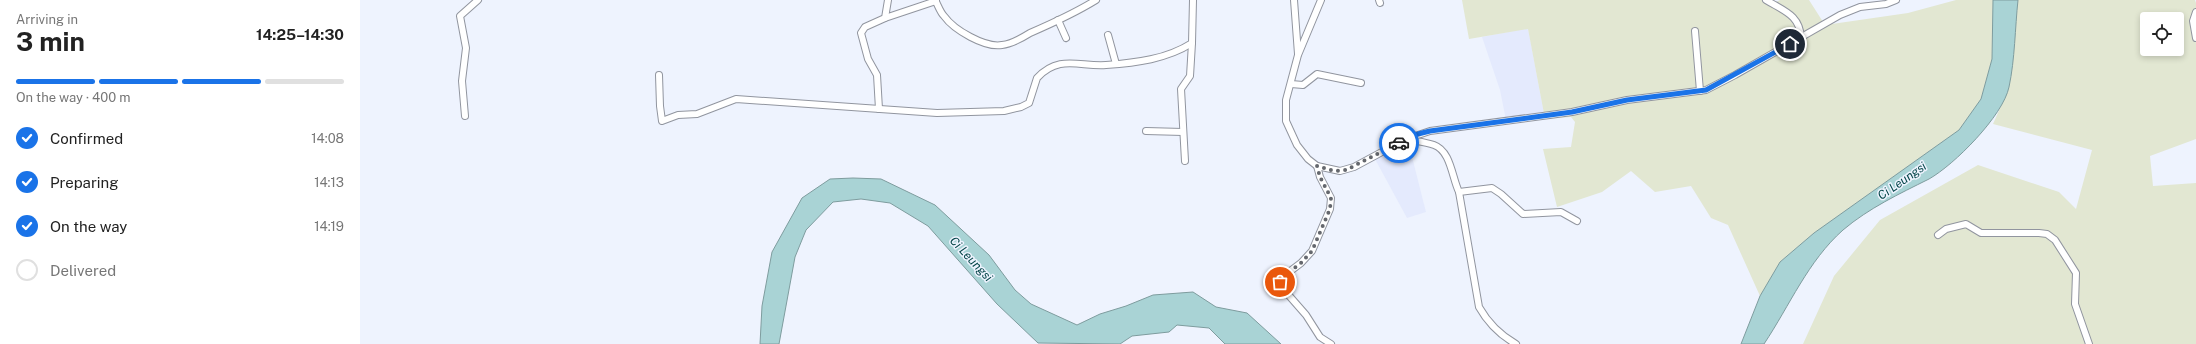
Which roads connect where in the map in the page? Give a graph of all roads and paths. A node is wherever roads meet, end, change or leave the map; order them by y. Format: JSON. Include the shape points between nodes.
{"nodes":[{"id":1,"x":478,"y":0,"type":"edge"},
{"id":2,"x":888,"y":0,"type":"edge"},
{"id":3,"x":1096,"y":0,"type":"edge"},
{"id":4,"x":1193,"y":0,"type":"edge"},
{"id":5,"x":1294,"y":0,"type":"edge"},
{"id":6,"x":1321,"y":0,"type":"edge"},
{"id":7,"x":1766,"y":0,"type":"edge"},
{"id":8,"x":1896,"y":0,"type":"edge"},
{"id":9,"x":936,"y":1,"type":"edge"},
{"id":10,"x":2196,"y":12,"type":"edge"},
{"id":11,"x":885,"y":18,"type":"junction"},
{"id":12,"x":1058,"y":20,"type":"junction"},
{"id":13,"x":1695,"y":32,"type":"dead end"},
{"id":14,"x":1108,"y":35,"type":"dead end"},
{"id":15,"x":1066,"y":38,"type":"dead end"},
{"id":16,"x":1801,"y":38,"type":"junction"},
{"id":17,"x":2196,"y":38,"type":"edge"},
{"id":18,"x":1192,"y":43,"type":"junction"},
{"id":19,"x":1298,"y":55,"type":"junction"},
{"id":20,"x":1116,"y":64,"type":"junction"},
{"id":21,"x":659,"y":75,"type":"dead end"},
{"id":22,"x":1361,"y":83,"type":"dead end"},
{"id":23,"x":1291,"y":84,"type":"junction"},
{"id":24,"x":1700,"y":91,"type":"junction"},
{"id":25,"x":880,"y":109,"type":"junction"},
{"id":26,"x":465,"y":116,"type":"dead end"},
{"id":27,"x":1146,"y":131,"type":"dead end"},
{"id":28,"x":1183,"y":132,"type":"junction"},
{"id":29,"x":1406,"y":139,"type":"junction"},
{"id":30,"x":1185,"y":161,"type":"dead end"},
{"id":31,"x":1317,"y":166,"type":"junction"},
{"id":32,"x":1458,"y":192,"type":"junction"},
{"id":33,"x":1578,"y":221,"type":"dead end"},
{"id":34,"x":1938,"y":235,"type":"dead end"},
{"id":35,"x":1331,"y":344,"type":"edge"},
{"id":36,"x":1516,"y":344,"type":"edge"},
{"id":37,"x":2089,"y":344,"type":"edge"}],
"edges":[{"from":1,"to":26,"type":"street","via":[[460,16],[466,48],[462,81]]},
{"from":2,"to":11,"type":"street"},
{"from":3,"to":12,"type":"street"},
{"from":4,"to":18,"type":"street"},
{"from":5,"to":19,"type":"street"},
{"from":6,"to":19,"type":"street"},
{"from":7,"to":16,"type":"street","via":[[1795,19],[1800,26]]},
{"from":8,"to":16,"type":"street","via":[[1851,10]]},
{"from":9,"to":11,"type":"street"},
{"from":9,"to":12,"type":"street","via":[[943,16],[959,31],[980,41],[997,45],[1009,43]]},
{"from":10,"to":17,"type":"street","via":[[2193,20]]},
{"from":11,"to":25,"type":"street","via":[[865,27],[861,33],[868,59],[877,75]]},
{"from":12,"to":15,"type":"street"},
{"from":13,"to":24,"type":"street"},
{"from":14,"to":20,"type":"street"},
{"from":16,"to":24,"type":"street","via":[[1712,88]]},
{"from":18,"to":20,"type":"street","via":[[1176,52],[1146,61]]},
{"from":18,"to":28,"type":"street","via":[[1190,76],[1181,89]]},
{"from":19,"to":23,"type":"street"},
{"from":20,"to":25,"type":"street","via":[[1068,62],[1050,69],[1037,78],[1029,103],[1011,110],[937,113]]},
{"from":21,"to":25,"type":"street","via":[[662,121],[678,115],[697,114],[736,99]]},
{"from":22,"to":23,"type":"street","via":[[1317,74],[1303,85]]},
{"from":23,"to":31,"type":"street","via":[[1285,109],[1289,132],[1302,153]]},
{"from":24,"to":29,"type":"street","via":[[1644,97],[1572,112],[1430,131]]},
{"from":27,"to":28,"type":"street"},
{"from":28,"to":30,"type":"street"},
{"from":29,"to":31,"type":"street","via":[[1346,170],[1334,171]]},
{"from":29,"to":32,"type":"street","via":[[1441,149],[1447,158]]},
{"from":31,"to":35,"type":"street","via":[[1331,198],[1330,209],[1312,251],[1280,282],[1320,337]]},
{"from":32,"to":33,"type":"street","via":[[1492,188],[1523,214],[1561,212]]},
{"from":32,"to":36,"type":"street","via":[[1479,307],[1486,320],[1504,337]]},
{"from":34,"to":37,"type":"street","via":[[1946,229],[1966,224],[1981,233],[2047,234],[2055,240],[2076,273],[2075,304]]}]}
